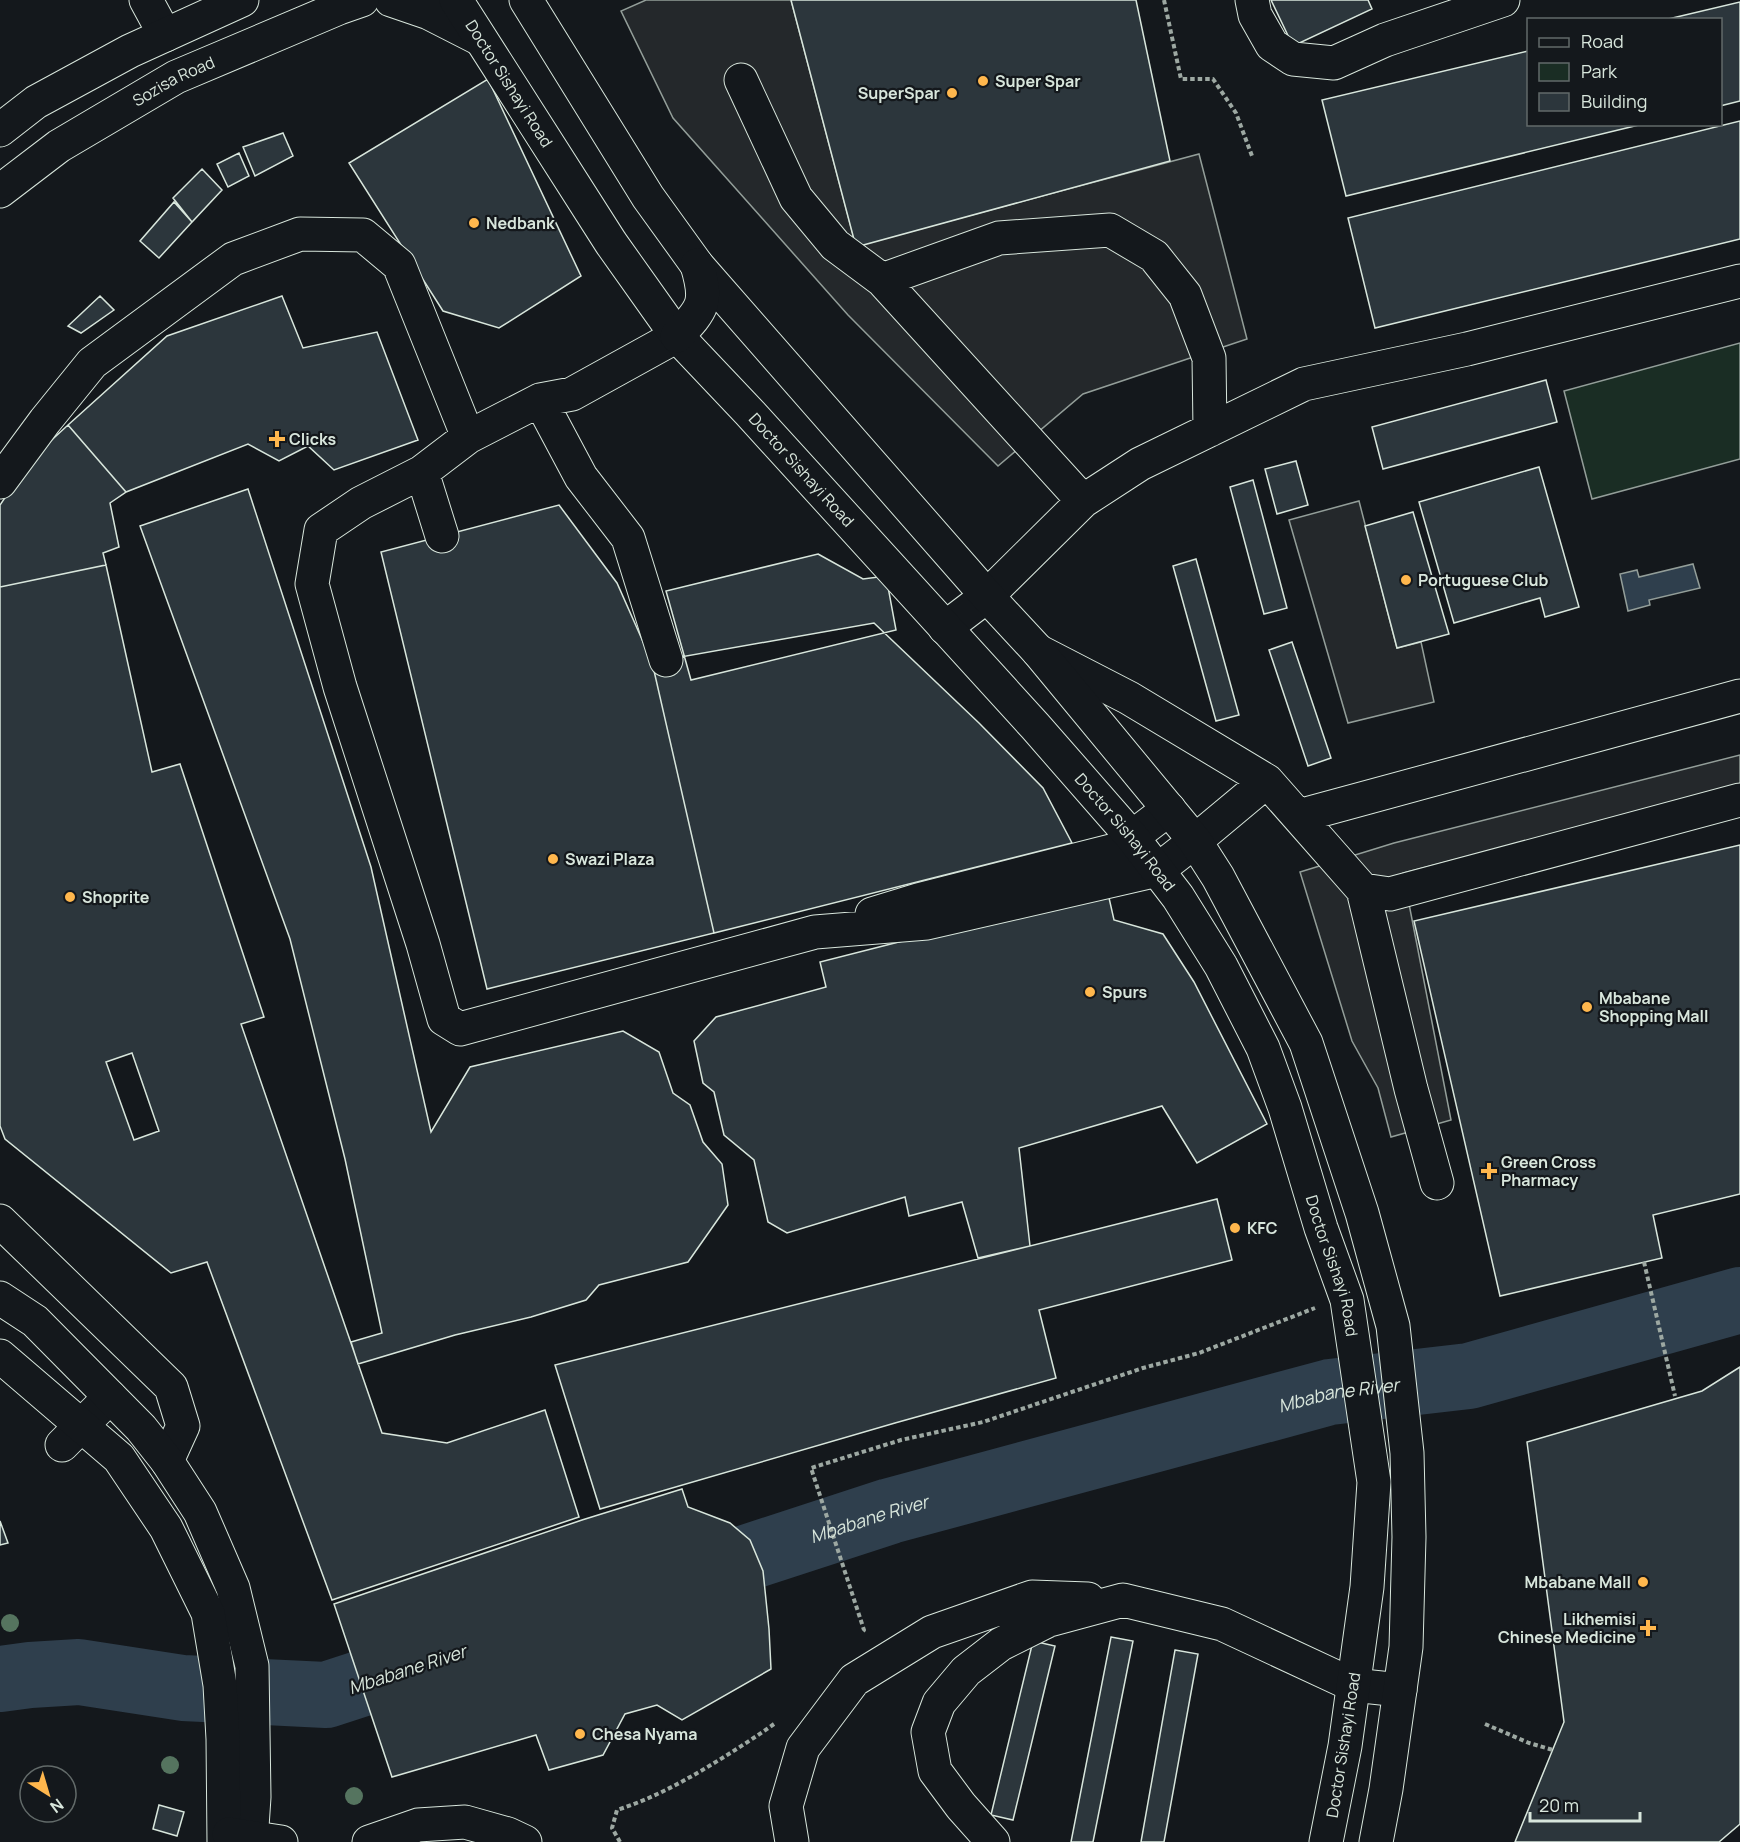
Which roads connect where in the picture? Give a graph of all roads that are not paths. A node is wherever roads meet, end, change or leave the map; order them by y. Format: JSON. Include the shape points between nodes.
{"nodes":[{"id":1,"x":146,"y":0,"type":"edge"},
{"id":2,"x":242,"y":0,"type":"edge"},
{"id":3,"x":362,"y":0,"type":"edge"},
{"id":4,"x":391,"y":0,"type":"edge"},
{"id":5,"x":456,"y":0,"type":"edge"},
{"id":6,"x":526,"y":0,"type":"edge"},
{"id":7,"x":556,"y":0,"type":"edge"},
{"id":8,"x":1252,"y":0,"type":"edge"},
{"id":9,"x":1503,"y":0,"type":"edge"},
{"id":10,"x":165,"y":35,"type":"junction"},
{"id":11,"x":480,"y":39,"type":"junction"},
{"id":12,"x":553,"y":45,"type":"junction"},
{"id":13,"x":741,"y":80,"type":"dead end"},
{"id":14,"x":0,"y":130,"type":"edge"},
{"id":15,"x":0,"y":191,"type":"edge"},
{"id":16,"x":697,"y":265,"type":"junction"},
{"id":17,"x":882,"y":280,"type":"junction"},
{"id":18,"x":1740,"y":281,"type":"edge"},
{"id":19,"x":677,"y":336,"type":"junction"},
{"id":20,"x":540,"y":400,"type":"junction"},
{"id":21,"x":1210,"y":430,"type":"junction"},
{"id":22,"x":468,"y":437,"type":"junction"},
{"id":23,"x":422,"y":472,"type":"junction"},
{"id":24,"x":0,"y":482,"type":"edge"},
{"id":25,"x":1083,"y":501,"type":"junction"},
{"id":26,"x":442,"y":536,"type":"dead end"},
{"id":27,"x":987,"y":596,"type":"junction"},
{"id":28,"x":945,"y":628,"type":"junction"},
{"id":29,"x":1038,"y":651,"type":"junction"},
{"id":30,"x":666,"y":660,"type":"dead end"},
{"id":31,"x":1740,"y":696,"type":"edge"},
{"id":32,"x":1267,"y":781,"type":"junction"},
{"id":33,"x":1740,"y":800,"type":"edge"},
{"id":34,"x":1169,"y":809,"type":"junction"},
{"id":35,"x":1299,"y":816,"type":"junction"},
{"id":36,"x":1132,"y":837,"type":"junction"},
{"id":37,"x":1195,"y":842,"type":"junction"},
{"id":38,"x":1158,"y":870,"type":"junction"},
{"id":39,"x":1363,"y":890,"type":"junction"},
{"id":40,"x":816,"y":932,"type":"junction"},
{"id":41,"x":1437,"y":1183,"type":"dead end"},
{"id":42,"x":0,"y":1221,"type":"edge"},
{"id":43,"x":0,"y":1298,"type":"edge"},
{"id":44,"x":0,"y":1356,"type":"edge"},
{"id":45,"x":110,"y":1397,"type":"junction"},
{"id":46,"x":72,"y":1435,"type":"junction"},
{"id":47,"x":167,"y":1461,"type":"junction"},
{"id":48,"x":1123,"y":1600,"type":"junction"},
{"id":49,"x":1353,"y":1685,"type":"junction"},
{"id":50,"x":1400,"y":1690,"type":"junction"},
{"id":51,"x":247,"y":1839,"type":"edge"},
{"id":52,"x":369,"y":1842,"type":"edge"},
{"id":53,"x":525,"y":1842,"type":"edge"},
{"id":54,"x":792,"y":1842,"type":"edge"},
{"id":55,"x":993,"y":1842,"type":"edge"},
{"id":56,"x":1326,"y":1842,"type":"edge"},
{"id":57,"x":1376,"y":1842,"type":"edge"}],
"edges":[{"from":1,"to":10,"type":"main road"},
{"from":2,"to":10,"type":"main road"},
{"from":3,"to":15,"type":"main road","name":"Sozisa Road","via":[[176,77],[59,146]]},
{"from":4,"to":11,"type":"main road","via":[[429,13]]},
{"from":5,"to":11,"type":"main road","name":"Doctor Sishayi Road"},
{"from":6,"to":12,"type":"main road"},
{"from":7,"to":12,"type":"main road"},
{"from":8,"to":9,"type":"main road","via":[[1254,15],[1272,45],[1293,59],[1334,63],[1385,40]]},
{"from":10,"to":14,"type":"main road","via":[[36,102]]},
{"from":11,"to":19,"type":"main road","name":"Doctor Sishayi Road","via":[[611,243]]},
{"from":12,"to":16,"type":"main road","via":[[648,196]]},
{"from":13,"to":17,"type":"main road","via":[[796,198],[835,245]]},
{"from":16,"to":19,"type":"main road","via":[[703,302]]},
{"from":16,"to":27,"type":"main road"},
{"from":17,"to":21,"type":"main road","via":[[999,238],[1110,230],[1154,256],[1185,296],[1209,358]]},
{"from":17,"to":25,"type":"main road"},
{"from":18,"to":21,"type":"main road","via":[[1467,349],[1304,384]]},
{"from":19,"to":20,"type":"main road","via":[[572,394]]},
{"from":19,"to":28,"type":"main road","name":"Doctor Sishayi Road"},
{"from":20,"to":22,"type":"main road"},
{"from":20,"to":30,"type":"main road","via":[[581,477],[628,538]]},
{"from":21,"to":25,"type":"main road","via":[[1140,464]]},
{"from":22,"to":23,"type":"main road"},
{"from":22,"to":24,"type":"main road","via":[[399,265],[363,235],[300,234],[233,259],[92,363]]},
{"from":23,"to":26,"type":"main road"},
{"from":23,"to":40,"type":"main road","via":[[361,502],[321,530],[312,584],[340,687],[444,1019],[460,1029]]},
{"from":25,"to":27,"type":"main road"},
{"from":27,"to":28,"type":"main road"},
{"from":27,"to":29,"type":"main road"},
{"from":28,"to":36,"type":"main road","name":"Doctor Sishayi Road"},
{"from":29,"to":32,"type":"main road","via":[[1129,698]]},
{"from":29,"to":34,"type":"main road"},
{"from":31,"to":35,"type":"main road"},
{"from":32,"to":35,"type":"main road"},
{"from":32,"to":37,"type":"main road"},
{"from":33,"to":39,"type":"main road","via":[[1390,894]]},
{"from":34,"to":36,"type":"main road"},
{"from":34,"to":37,"type":"main road"},
{"from":35,"to":39,"type":"main road"},
{"from":36,"to":38,"type":"main road","name":"Doctor Sishayi Road"},
{"from":36,"to":40,"type":"main road","via":[[1115,850],[918,900]]},
{"from":37,"to":38,"type":"main road"},
{"from":37,"to":50,"type":"main road","via":[[1218,877],[1305,1043],[1358,1202],[1393,1326],[1407,1453],[1409,1537],[1406,1647]]},
{"from":38,"to":40,"type":"main road","via":[[927,923]]},
{"from":38,"to":49,"type":"main road","name":"Doctor Sishayi Road","via":[[1221,966],[1263,1048],[1347,1300],[1374,1482],[1367,1587]]},
{"from":39,"to":41,"type":"main road"},
{"from":42,"to":47,"type":"main road","via":[[171,1387],[183,1426]]},
{"from":43,"to":45,"type":"main road","via":[[35,1321]]},
{"from":44,"to":46,"type":"main road"},
{"from":45,"to":46,"type":"main road"},
{"from":45,"to":47,"type":"main road"},
{"from":46,"to":51,"type":"main road","via":[[120,1458],[166,1528],[208,1613],[220,1685],[223,1739]]},
{"from":47,"to":51,"type":"main road","via":[[200,1512],[234,1588],[252,1666],[254,1797]]},
{"from":48,"to":49,"type":"main road","via":[[1222,1624]]},
{"from":48,"to":54,"type":"main road","via":[[1032,1597],[932,1632],[854,1680],[803,1748],[786,1806]]},
{"from":48,"to":55,"type":"main road","via":[[1049,1620],[1001,1644],[966,1671],[939,1703],[928,1732],[935,1771]]},
{"from":49,"to":50,"type":"main road"},
{"from":49,"to":56,"type":"main road","name":"Doctor Sishayi Road"},
{"from":50,"to":57,"type":"main road"},
{"from":52,"to":53,"type":"main road","via":[[418,1825],[465,1822]]}]}
